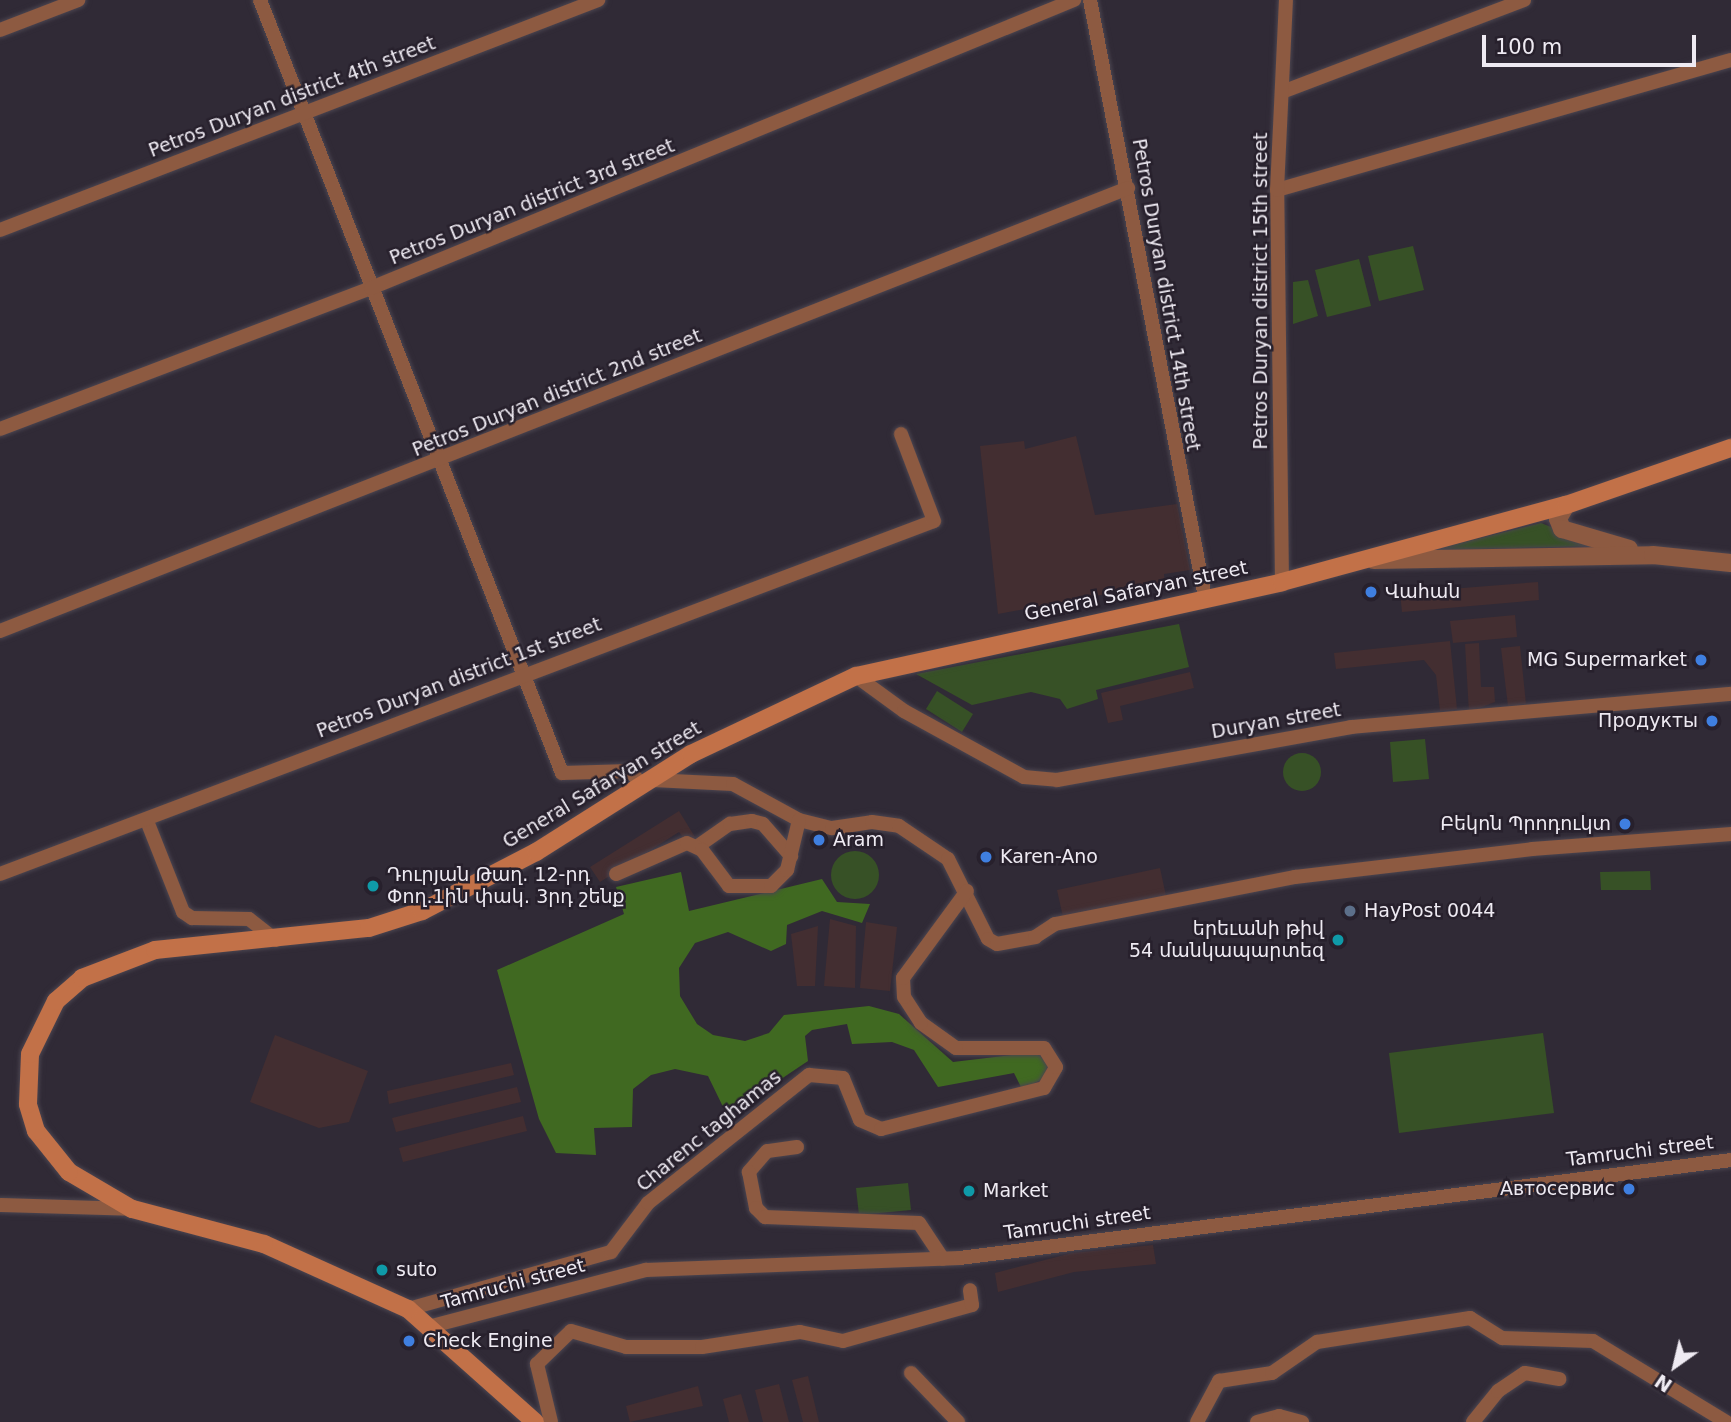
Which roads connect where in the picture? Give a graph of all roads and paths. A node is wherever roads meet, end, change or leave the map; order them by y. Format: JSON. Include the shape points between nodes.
{"nodes":[{"id":1,"x":78,"y":0,"type":"edge"},
{"id":2,"x":260,"y":0,"type":"edge"},
{"id":3,"x":598,"y":0,"type":"edge"},
{"id":4,"x":1074,"y":0,"type":"edge"},
{"id":5,"x":1090,"y":0,"type":"edge"},
{"id":6,"x":1286,"y":0,"type":"edge"},
{"id":7,"x":1524,"y":0,"type":"edge"},
{"id":8,"x":0,"y":30,"type":"edge"},
{"id":9,"x":1731,"y":60,"type":"edge"},
{"id":10,"x":1282,"y":92,"type":"junction"},
{"id":11,"x":303,"y":114,"type":"junction"},
{"id":12,"x":1128,"y":188,"type":"junction"},
{"id":13,"x":1277,"y":190,"type":"junction"},
{"id":14,"x":0,"y":230,"type":"edge"},
{"id":15,"x":371,"y":288,"type":"junction"},
{"id":16,"x":0,"y":429,"type":"edge"},
{"id":17,"x":901,"y":434,"type":"dead end"},
{"id":18,"x":1731,"y":448,"type":"edge"},
{"id":19,"x":439,"y":462,"type":"junction"},
{"id":20,"x":1566,"y":505,"type":"junction"},
{"id":21,"x":1653,"y":555,"type":"junction"},
{"id":22,"x":1362,"y":560,"type":"junction"},
{"id":23,"x":1731,"y":563,"type":"edge"},
{"id":24,"x":1282,"y":582,"type":"junction"},
{"id":25,"x":1205,"y":597,"type":"junction"},
{"id":26,"x":0,"y":631,"type":"edge"},
{"id":27,"x":524,"y":673,"type":"junction"},
{"id":28,"x":856,"y":676,"type":"junction"},
{"id":29,"x":1731,"y":694,"type":"edge"},
{"id":30,"x":648,"y":783,"type":"junction"},
{"id":31,"x":799,"y":820,"type":"junction"},
{"id":32,"x":147,"y":821,"type":"junction"},
{"id":33,"x":1731,"y":834,"type":"edge"},
{"id":34,"x":698,"y":846,"type":"junction"},
{"id":35,"x":791,"y":856,"type":"junction"},
{"id":36,"x":0,"y":874,"type":"edge"},
{"id":37,"x":616,"y":874,"type":"dead end"},
{"id":38,"x":967,"y":891,"type":"junction"},
{"id":39,"x":276,"y":940,"type":"junction"},
{"id":40,"x":797,"y":1147,"type":"dead end"},
{"id":41,"x":1731,"y":1160,"type":"edge"},
{"id":42,"x":0,"y":1205,"type":"edge"},
{"id":43,"x":132,"y":1209,"type":"junction"},
{"id":44,"x":943,"y":1259,"type":"junction"},
{"id":45,"x":970,"y":1290,"type":"dead end"},
{"id":46,"x":408,"y":1309,"type":"junction"},
{"id":47,"x":432,"y":1326,"type":"junction"},
{"id":48,"x":911,"y":1373,"type":"dead end"},
{"id":49,"x":1559,"y":1379,"type":"dead end"},
{"id":50,"x":535,"y":1422,"type":"edge"},
{"id":51,"x":551,"y":1422,"type":"edge"},
{"id":52,"x":958,"y":1422,"type":"edge"},
{"id":53,"x":1197,"y":1422,"type":"edge"},
{"id":54,"x":1257,"y":1422,"type":"edge"},
{"id":55,"x":1302,"y":1422,"type":"edge"},
{"id":56,"x":1473,"y":1422,"type":"edge"},
{"id":57,"x":1726,"y":1422,"type":"edge"}],
"edges":[{"from":1,"to":8,"type":"street"},
{"from":2,"to":11,"type":"street"},
{"from":3,"to":11,"type":"street","name":"Petros Duryan district 4th street"},
{"from":4,"to":15,"type":"street","name":"Petros Duryan district 3rd street"},
{"from":5,"to":12,"type":"street","name":"Petros Duryan district 14th street"},
{"from":6,"to":10,"type":"street","name":"Petros Duryan district 15th street"},
{"from":7,"to":10,"type":"street"},
{"from":9,"to":13,"type":"street"},
{"from":10,"to":13,"type":"street","name":"Petros Duryan district 15th street"},
{"from":11,"to":14,"type":"street","name":"Petros Duryan district 4th street"},
{"from":11,"to":15,"type":"street"},
{"from":12,"to":19,"type":"street","name":"Petros Duryan district 2nd street"},
{"from":12,"to":25,"type":"street","name":"Petros Duryan district 14th street"},
{"from":13,"to":24,"type":"street","name":"Petros Duryan district 15th street"},
{"from":15,"to":16,"type":"street","name":"Petros Duryan district 3rd street"},
{"from":15,"to":19,"type":"street"},
{"from":17,"to":27,"type":"street","name":"Petros Duryan district 1st street","via":[[934,521]]},
{"from":18,"to":20,"type":"main road"},
{"from":19,"to":26,"type":"street","name":"Petros Duryan district 2nd street"},
{"from":19,"to":27,"type":"street"},
{"from":20,"to":21,"type":"street","via":[[1558,519],[1568,533]]},
{"from":20,"to":22,"type":"main road"},
{"from":21,"to":22,"type":"street","name":"General Safaryan street"},
{"from":21,"to":23,"type":"street","name":"General Safaryan street"},
{"from":22,"to":24,"type":"main road","name":"General Safaryan street"},
{"from":24,"to":25,"type":"main road","name":"General Safaryan street"},
{"from":25,"to":28,"type":"main road","name":"General Safaryan street"},
{"from":27,"to":30,"type":"street","via":[[562,774],[630,771]]},
{"from":27,"to":32,"type":"street","name":"Petros Duryan district 1st street"},
{"from":28,"to":29,"type":"street","name":"Duryan street","via":[[904,711],[1024,777],[1058,780],[1351,727]]},
{"from":28,"to":30,"type":"main road","name":"General Safaryan street","via":[[766,715]]},
{"from":30,"to":31,"type":"street","via":[[733,784]]},
{"from":30,"to":39,"type":"main road","name":"General Safaryan street","via":[[536,852],[422,911],[369,928]]},
{"from":31,"to":35,"type":"street"},
{"from":31,"to":38,"type":"street","via":[[832,828],[872,822],[898,826],[948,859]]},
{"from":32,"to":36,"type":"street","name":"Petros Duryan district 1st street"},
{"from":32,"to":39,"type":"street","via":[[183,912],[192,918],[249,919]]},
{"from":33,"to":38,"type":"street","via":[[1532,849],[1295,877],[1055,924],[1035,937],[997,944],[988,939]]},
{"from":34,"to":35,"type":"street","via":[[730,824],[752,821],[764,824]]},
{"from":34,"to":35,"type":"street","via":[[722,881],[750,889],[771,886]]},
{"from":34,"to":37,"type":"street","via":[[676,843]]},
{"from":38,"to":46,"type":"street","name":"Charenc taghamas","via":[[903,978],[904,997],[921,1023],[957,1048],[1044,1048],[1056,1067],[1044,1088],[881,1129],[860,1120],[843,1078],[809,1075],[648,1203],[611,1252]]},
{"from":39,"to":43,"type":"main road","name":"General Safaryan street","via":[[155,950],[113,962],[82,978],[43,1022],[26,1073],[36,1131],[69,1172]]},
{"from":40,"to":44,"type":"street","via":[[767,1151],[749,1172],[756,1208],[765,1217],[919,1223]]},
{"from":41,"to":44,"type":"street","name":"Tamruchi street"},
{"from":42,"to":43,"type":"street"},
{"from":43,"to":46,"type":"main road","name":"General Safaryan street","via":[[264,1244]]},
{"from":44,"to":47,"type":"street","name":"Tamruchi street","via":[[646,1270]]},
{"from":45,"to":51,"type":"street","via":[[972,1305],[843,1342],[800,1332],[702,1348],[626,1347],[571,1331],[537,1364]]},
{"from":46,"to":47,"type":"main road","name":"General Safaryan street"},
{"from":47,"to":50,"type":"main road","name":"General Safaryan street"},
{"from":48,"to":52,"type":"street"},
{"from":49,"to":56,"type":"street","via":[[1525,1373],[1498,1391]]},
{"from":53,"to":57,"type":"street","via":[[1219,1381],[1272,1373],[1317,1342],[1470,1318],[1502,1338],[1592,1341]]},
{"from":54,"to":55,"type":"street","via":[[1279,1416]]}]}
